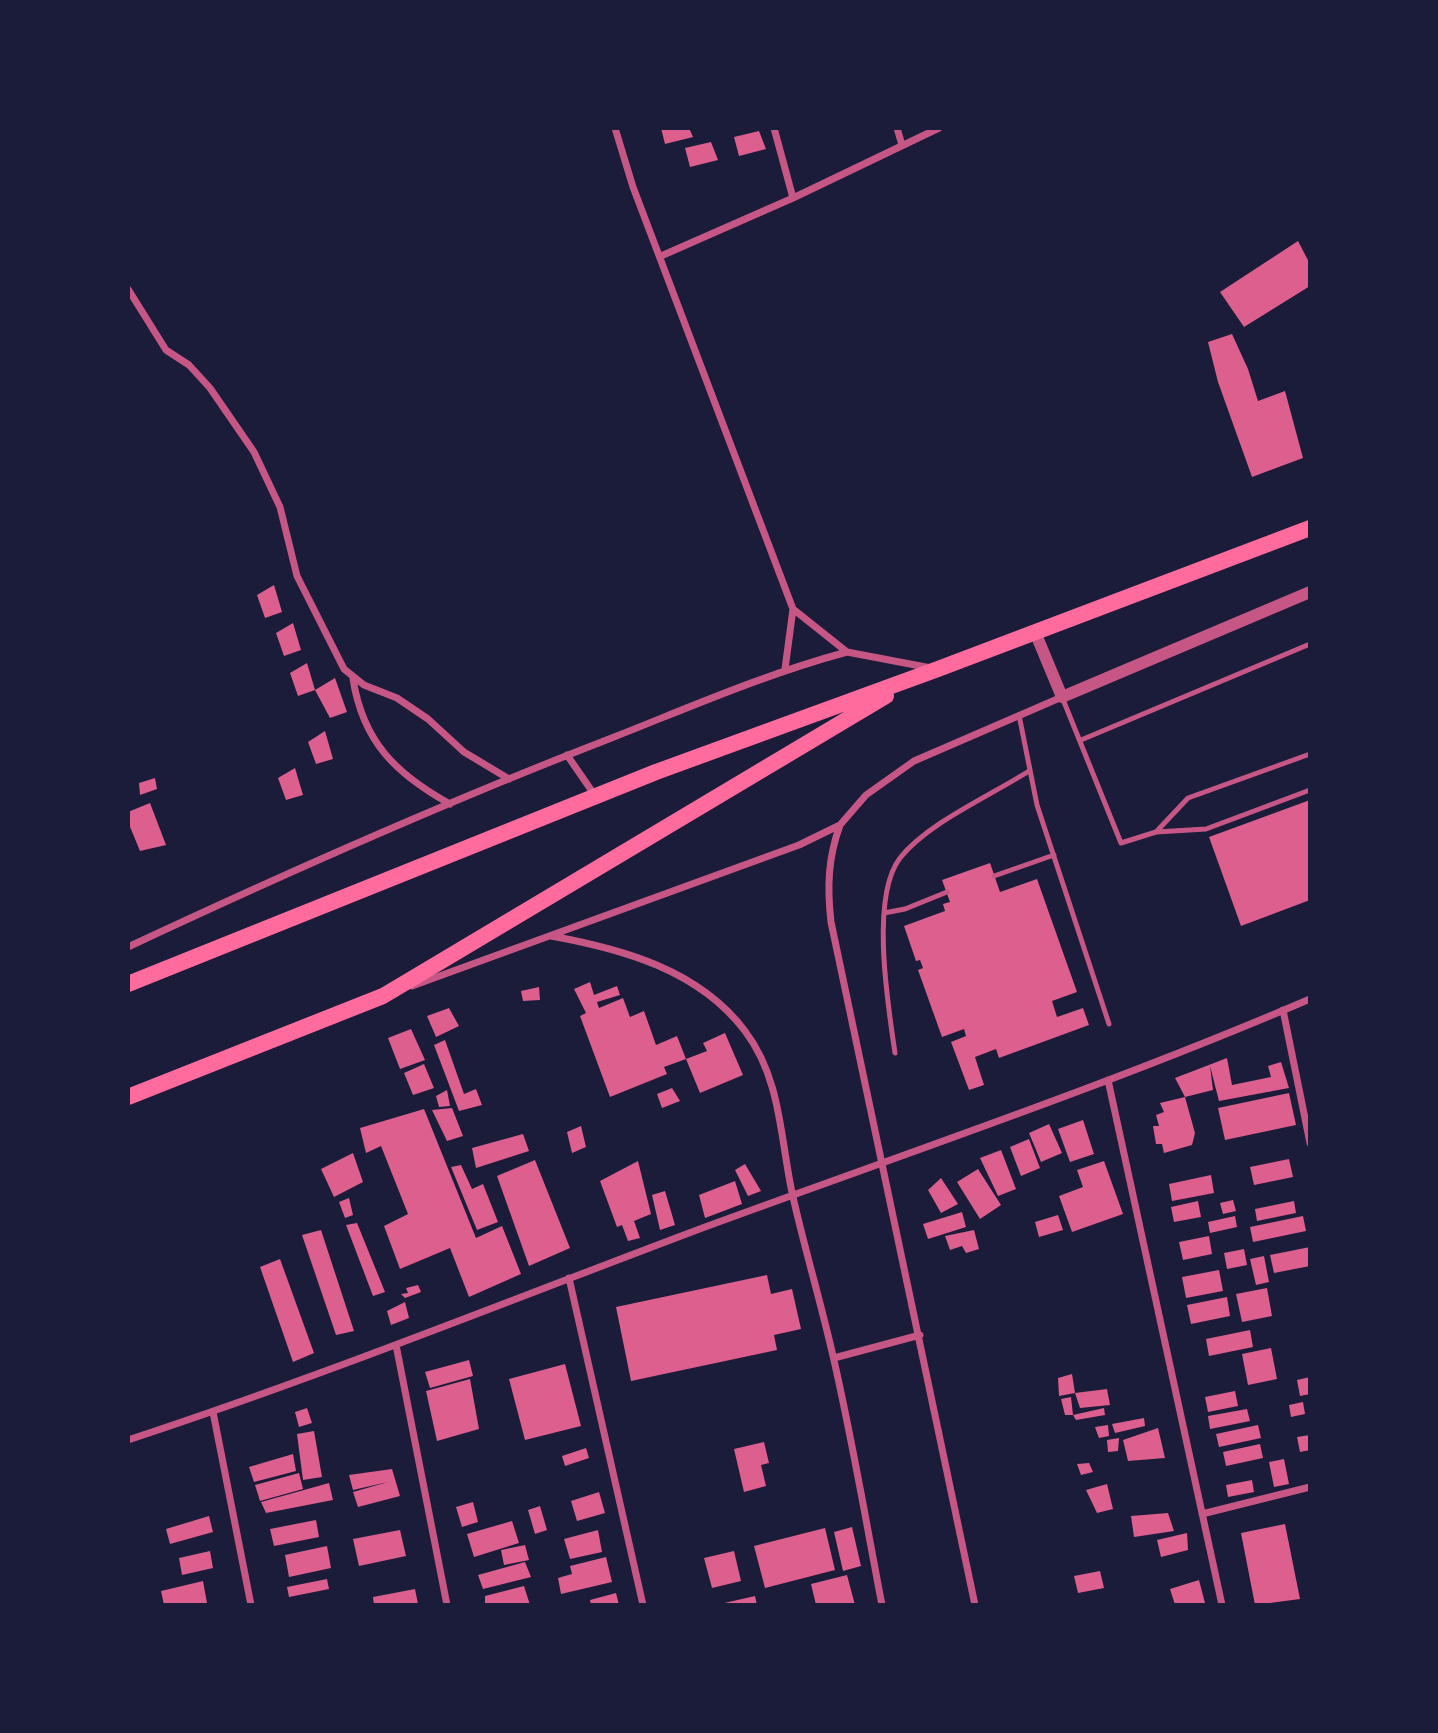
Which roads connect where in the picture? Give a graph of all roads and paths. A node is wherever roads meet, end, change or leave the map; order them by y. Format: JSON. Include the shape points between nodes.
{"nodes":[{"id":1,"x":615,"y":128,"type":"edge"},
{"id":2,"x":774,"y":128,"type":"edge"},
{"id":3,"x":897,"y":128,"type":"edge"},
{"id":4,"x":939,"y":128,"type":"edge"},
{"id":5,"x":902,"y":145,"type":"junction"},
{"id":6,"x":793,"y":198,"type":"junction"},
{"id":7,"x":661,"y":256,"type":"junction"},
{"id":8,"x":128,"y":289,"type":"edge"},
{"id":9,"x":1310,"y":527,"type":"edge"},
{"id":10,"x":1310,"y":592,"type":"edge"},
{"id":11,"x":793,"y":609,"type":"junction"},
{"id":12,"x":1035,"y":632,"type":"junction"},
{"id":13,"x":1310,"y":644,"type":"edge"},
{"id":14,"x":847,"y":652,"type":"junction"},
{"id":15,"x":786,"y":669,"type":"junction"},
{"id":16,"x":938,"y":669,"type":"junction"},
{"id":17,"x":921,"y":675,"type":"junction"},
{"id":18,"x":353,"y":679,"type":"junction"},
{"id":19,"x":1062,"y":697,"type":"junction"},
{"id":20,"x":1019,"y":715,"type":"junction"},
{"id":21,"x":1081,"y":740,"type":"junction"},
{"id":22,"x":1310,"y":754,"type":"edge"},
{"id":23,"x":567,"y":755,"type":"junction"},
{"id":24,"x":1029,"y":771,"type":"junction"},
{"id":25,"x":509,"y":779,"type":"junction"},
{"id":26,"x":1310,"y":790,"type":"edge"},
{"id":27,"x":596,"y":797,"type":"junction"},
{"id":28,"x":450,"y":804,"type":"junction"},
{"id":29,"x":840,"y":825,"type":"junction"},
{"id":30,"x":1156,"y":832,"type":"junction"},
{"id":31,"x":1054,"y":855,"type":"junction"},
{"id":32,"x":994,"y":876,"type":"dead end"},
{"id":33,"x":947,"y":892,"type":"dead end"},
{"id":34,"x":884,"y":913,"type":"junction"},
{"id":35,"x":551,"y":936,"type":"junction"},
{"id":36,"x":128,"y":947,"type":"edge"},
{"id":37,"x":128,"y":984,"type":"edge"},
{"id":38,"x":383,"y":996,"type":"junction"},
{"id":39,"x":1310,"y":999,"type":"edge"},
{"id":40,"x":1283,"y":1010,"type":"junction"},
{"id":41,"x":1109,"y":1024,"type":"dead end"},
{"id":42,"x":895,"y":1054,"type":"dead end"},
{"id":43,"x":1108,"y":1080,"type":"junction"},
{"id":44,"x":128,"y":1097,"type":"edge"},
{"id":45,"x":1310,"y":1143,"type":"edge"},
{"id":46,"x":882,"y":1164,"type":"junction"},
{"id":47,"x":793,"y":1195,"type":"junction"},
{"id":48,"x":569,"y":1278,"type":"junction"},
{"id":49,"x":920,"y":1335,"type":"junction"},
{"id":50,"x":396,"y":1345,"type":"junction"},
{"id":51,"x":834,"y":1358,"type":"junction"},
{"id":52,"x":213,"y":1412,"type":"junction"},
{"id":53,"x":128,"y":1440,"type":"edge"},
{"id":54,"x":1310,"y":1487,"type":"edge"},
{"id":55,"x":1202,"y":1514,"type":"junction"},
{"id":56,"x":251,"y":1605,"type":"edge"},
{"id":57,"x":447,"y":1605,"type":"edge"},
{"id":58,"x":642,"y":1605,"type":"edge"},
{"id":59,"x":882,"y":1605,"type":"edge"},
{"id":60,"x":975,"y":1605,"type":"edge"},
{"id":61,"x":1222,"y":1605,"type":"edge"}],
"edges":[{"from":1,"to":7,"type":"street"},
{"from":2,"to":6,"type":"street"},
{"from":3,"to":5,"type":"street"},
{"from":4,"to":5,"type":"street"},
{"from":5,"to":6,"type":"street"},
{"from":6,"to":7,"type":"street"},
{"from":7,"to":11,"type":"street"},
{"from":8,"to":18,"type":"street","via":[[166,351],[189,365],[210,388],[254,452],[280,507],[297,576]]},
{"from":9,"to":12,"type":"main road"},
{"from":10,"to":19,"type":"street"},
{"from":11,"to":14,"type":"street"},
{"from":11,"to":15,"type":"street"},
{"from":12,"to":16,"type":"main road"},
{"from":12,"to":19,"type":"street"},
{"from":13,"to":21,"type":"lane"},
{"from":14,"to":15,"type":"street"},
{"from":14,"to":16,"type":"street"},
{"from":15,"to":23,"type":"street"},
{"from":16,"to":17,"type":"main road"},
{"from":17,"to":27,"type":"main road"},
{"from":17,"to":38,"type":"main road"},
{"from":18,"to":25,"type":"street","via":[[397,698],[464,752]]},
{"from":18,"to":28,"type":"street","via":[[365,722],[393,765]]},
{"from":19,"to":20,"type":"street"},
{"from":19,"to":21,"type":"lane"},
{"from":20,"to":24,"type":"lane"},
{"from":20,"to":29,"type":"street","via":[[914,761],[866,795]]},
{"from":21,"to":30,"type":"lane","via":[[1121,843]]},
{"from":22,"to":30,"type":"lane","via":[[1188,799]]},
{"from":23,"to":25,"type":"street"},
{"from":23,"to":27,"type":"street"},
{"from":24,"to":31,"type":"lane"},
{"from":24,"to":34,"type":"lane","via":[[912,846],[892,872]]},
{"from":25,"to":28,"type":"street"},
{"from":26,"to":30,"type":"lane","via":[[1206,829]]},
{"from":27,"to":37,"type":"main road"},
{"from":28,"to":36,"type":"street"},
{"from":29,"to":35,"type":"street","via":[[799,845]]},
{"from":29,"to":46,"type":"street","via":[[831,849],[827,886],[831,922]]},
{"from":31,"to":32,"type":"lane"},
{"from":31,"to":41,"type":"lane"},
{"from":33,"to":34,"type":"lane"},
{"from":34,"to":42,"type":"lane","via":[[887,998]]},
{"from":35,"to":38,"type":"street"},
{"from":35,"to":47,"type":"street","via":[[626,952],[661,965],[692,983],[735,1020],[760,1053],[775,1092]]},
{"from":38,"to":44,"type":"main road"},
{"from":39,"to":40,"type":"street"},
{"from":40,"to":43,"type":"street"},
{"from":40,"to":45,"type":"street"},
{"from":43,"to":46,"type":"street"},
{"from":43,"to":55,"type":"street"},
{"from":46,"to":47,"type":"street"},
{"from":46,"to":49,"type":"street"},
{"from":47,"to":48,"type":"street"},
{"from":47,"to":51,"type":"street"},
{"from":48,"to":50,"type":"street"},
{"from":48,"to":58,"type":"street"},
{"from":49,"to":51,"type":"street"},
{"from":49,"to":60,"type":"street"},
{"from":50,"to":52,"type":"street"},
{"from":50,"to":57,"type":"street"},
{"from":51,"to":59,"type":"street"},
{"from":52,"to":53,"type":"street"},
{"from":52,"to":56,"type":"street"},
{"from":54,"to":55,"type":"street"},
{"from":55,"to":61,"type":"street"}]}
